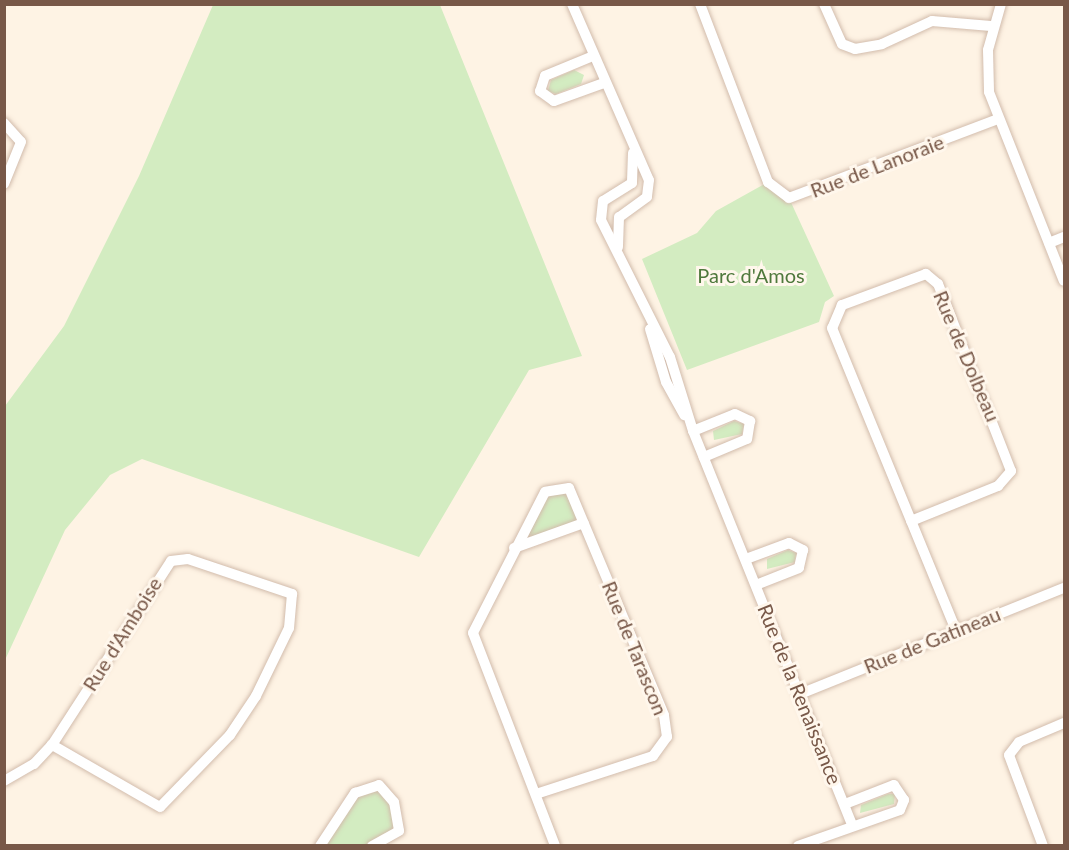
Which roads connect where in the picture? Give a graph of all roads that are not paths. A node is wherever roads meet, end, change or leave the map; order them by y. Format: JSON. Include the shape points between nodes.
{"nodes":[{"id":1,"x":572,"y":4,"type":"edge"},
{"id":2,"x":700,"y":4,"type":"edge"},
{"id":3,"x":824,"y":4,"type":"edge"},
{"id":4,"x":1001,"y":4,"type":"edge"},
{"id":5,"x":991,"y":26,"type":"junction"},
{"id":6,"x":593,"y":56,"type":"junction"},
{"id":7,"x":604,"y":83,"type":"junction"},
{"id":8,"x":998,"y":118,"type":"junction"},
{"id":9,"x":4,"y":123,"type":"edge"},
{"id":10,"x":633,"y":153,"type":"junction"},
{"id":11,"x":4,"y":184,"type":"edge"},
{"id":12,"x":1065,"y":237,"type":"edge"},
{"id":13,"x":1049,"y":243,"type":"junction"},
{"id":14,"x":618,"y":247,"type":"junction"},
{"id":15,"x":1065,"y":281,"type":"edge"},
{"id":16,"x":693,"y":431,"type":"junction"},
{"id":17,"x":704,"y":457,"type":"junction"},
{"id":18,"x":911,"y":521,"type":"junction"},
{"id":19,"x":584,"y":523,"type":"junction"},
{"id":20,"x":514,"y":548,"type":"junction"},
{"id":21,"x":746,"y":559,"type":"junction"},
{"id":22,"x":756,"y":585,"type":"junction"},
{"id":23,"x":1065,"y":588,"type":"edge"},
{"id":24,"x":956,"y":630,"type":"junction"},
{"id":25,"x":800,"y":694,"type":"junction"},
{"id":26,"x":1065,"y":723,"type":"edge"},
{"id":27,"x":52,"y":745,"type":"junction"},
{"id":28,"x":4,"y":781,"type":"edge"},
{"id":29,"x":536,"y":794,"type":"junction"},
{"id":30,"x":845,"y":804,"type":"junction"},
{"id":31,"x":852,"y":824,"type":"junction"},
{"id":32,"x":320,"y":846,"type":"edge"},
{"id":33,"x":372,"y":846,"type":"edge"},
{"id":34,"x":555,"y":846,"type":"edge"},
{"id":35,"x":798,"y":846,"type":"edge"},
{"id":36,"x":1043,"y":846,"type":"edge"}],
"edges":[{"from":1,"to":6,"type":"street","name":"Rue de la Renaissance"},
{"from":2,"to":8,"type":"street","name":"Rue de Lanoraie","via":[[768,182],[789,198]]},
{"from":3,"to":5,"type":"street","via":[[842,44],[855,49],[882,44],[932,21]]},
{"from":4,"to":5,"type":"street"},
{"from":5,"to":8,"type":"street","via":[[990,92]]},
{"from":6,"to":7,"type":"street","name":"Rue de la Renaissance"},
{"from":6,"to":7,"type":"street","via":[[545,76],[540,91],[554,101]]},
{"from":7,"to":10,"type":"street","name":"Rue de la Renaissance"},
{"from":8,"to":13,"type":"street"},
{"from":9,"to":11,"type":"street","via":[[21,142]]},
{"from":10,"to":14,"type":"street","name":"Rue de la Renaissance","via":[[650,190],[645,200],[620,214]]},
{"from":10,"to":14,"type":"street","name":"Rue de la Renaissance","via":[[631,185],[600,208]]},
{"from":12,"to":13,"type":"street"},
{"from":13,"to":15,"type":"street"},
{"from":14,"to":16,"type":"street","name":"Rue de la Renaissance","via":[[646,314],[666,382]]},
{"from":16,"to":17,"type":"street","name":"Rue de la Renaissance"},
{"from":16,"to":17,"type":"street","via":[[735,414],[750,421],[747,439]]},
{"from":17,"to":21,"type":"street","name":"Rue de la Renaissance"},
{"from":18,"to":18,"type":"street","name":"Rue de Dolbeau","via":[[998,486],[1011,471],[938,284],[926,274],[842,305],[832,328]]},
{"from":18,"to":24,"type":"street","name":"Rue de Dolbeau"},
{"from":19,"to":20,"type":"street"},
{"from":19,"to":20,"type":"street","name":"Rue de Tarascon","via":[[569,488],[553,488]]},
{"from":19,"to":29,"type":"street","name":"Rue de Tarascon","via":[[664,715],[667,737],[653,756]]},
{"from":20,"to":29,"type":"street","name":"Rue de Tarascon","via":[[473,633]]},
{"from":21,"to":22,"type":"street","name":"Rue de la Renaissance"},
{"from":21,"to":22,"type":"street","name":"Rue de la Renaissance","via":[[789,543],[803,550],[799,568]]},
{"from":22,"to":25,"type":"street","name":"Rue de la Renaissance"},
{"from":23,"to":24,"type":"street","name":"Rue de Gatineau"},
{"from":24,"to":25,"type":"street","name":"Rue de Gatineau"},
{"from":25,"to":30,"type":"street","name":"Rue de la Renaissance"},
{"from":26,"to":36,"type":"street","via":[[1019,742],[1009,755]]},
{"from":27,"to":27,"type":"street","name":"Rue d'Amboise","via":[[171,561],[188,559],[292,594],[289,628],[256,696],[230,735],[160,807]]},
{"from":27,"to":28,"type":"street","name":"Rue d'Amboise","via":[[34,764]]},
{"from":29,"to":34,"type":"street","name":"Rue de Tarascon"},
{"from":30,"to":31,"type":"street","name":"Rue de la Renaissance"},
{"from":30,"to":31,"type":"street","name":"Rue de la Renaissance","via":[[891,786],[903,794],[900,810]]},
{"from":31,"to":35,"type":"street"},
{"from":32,"to":33,"type":"street","via":[[355,793],[380,785],[394,802],[399,831]]}]}
